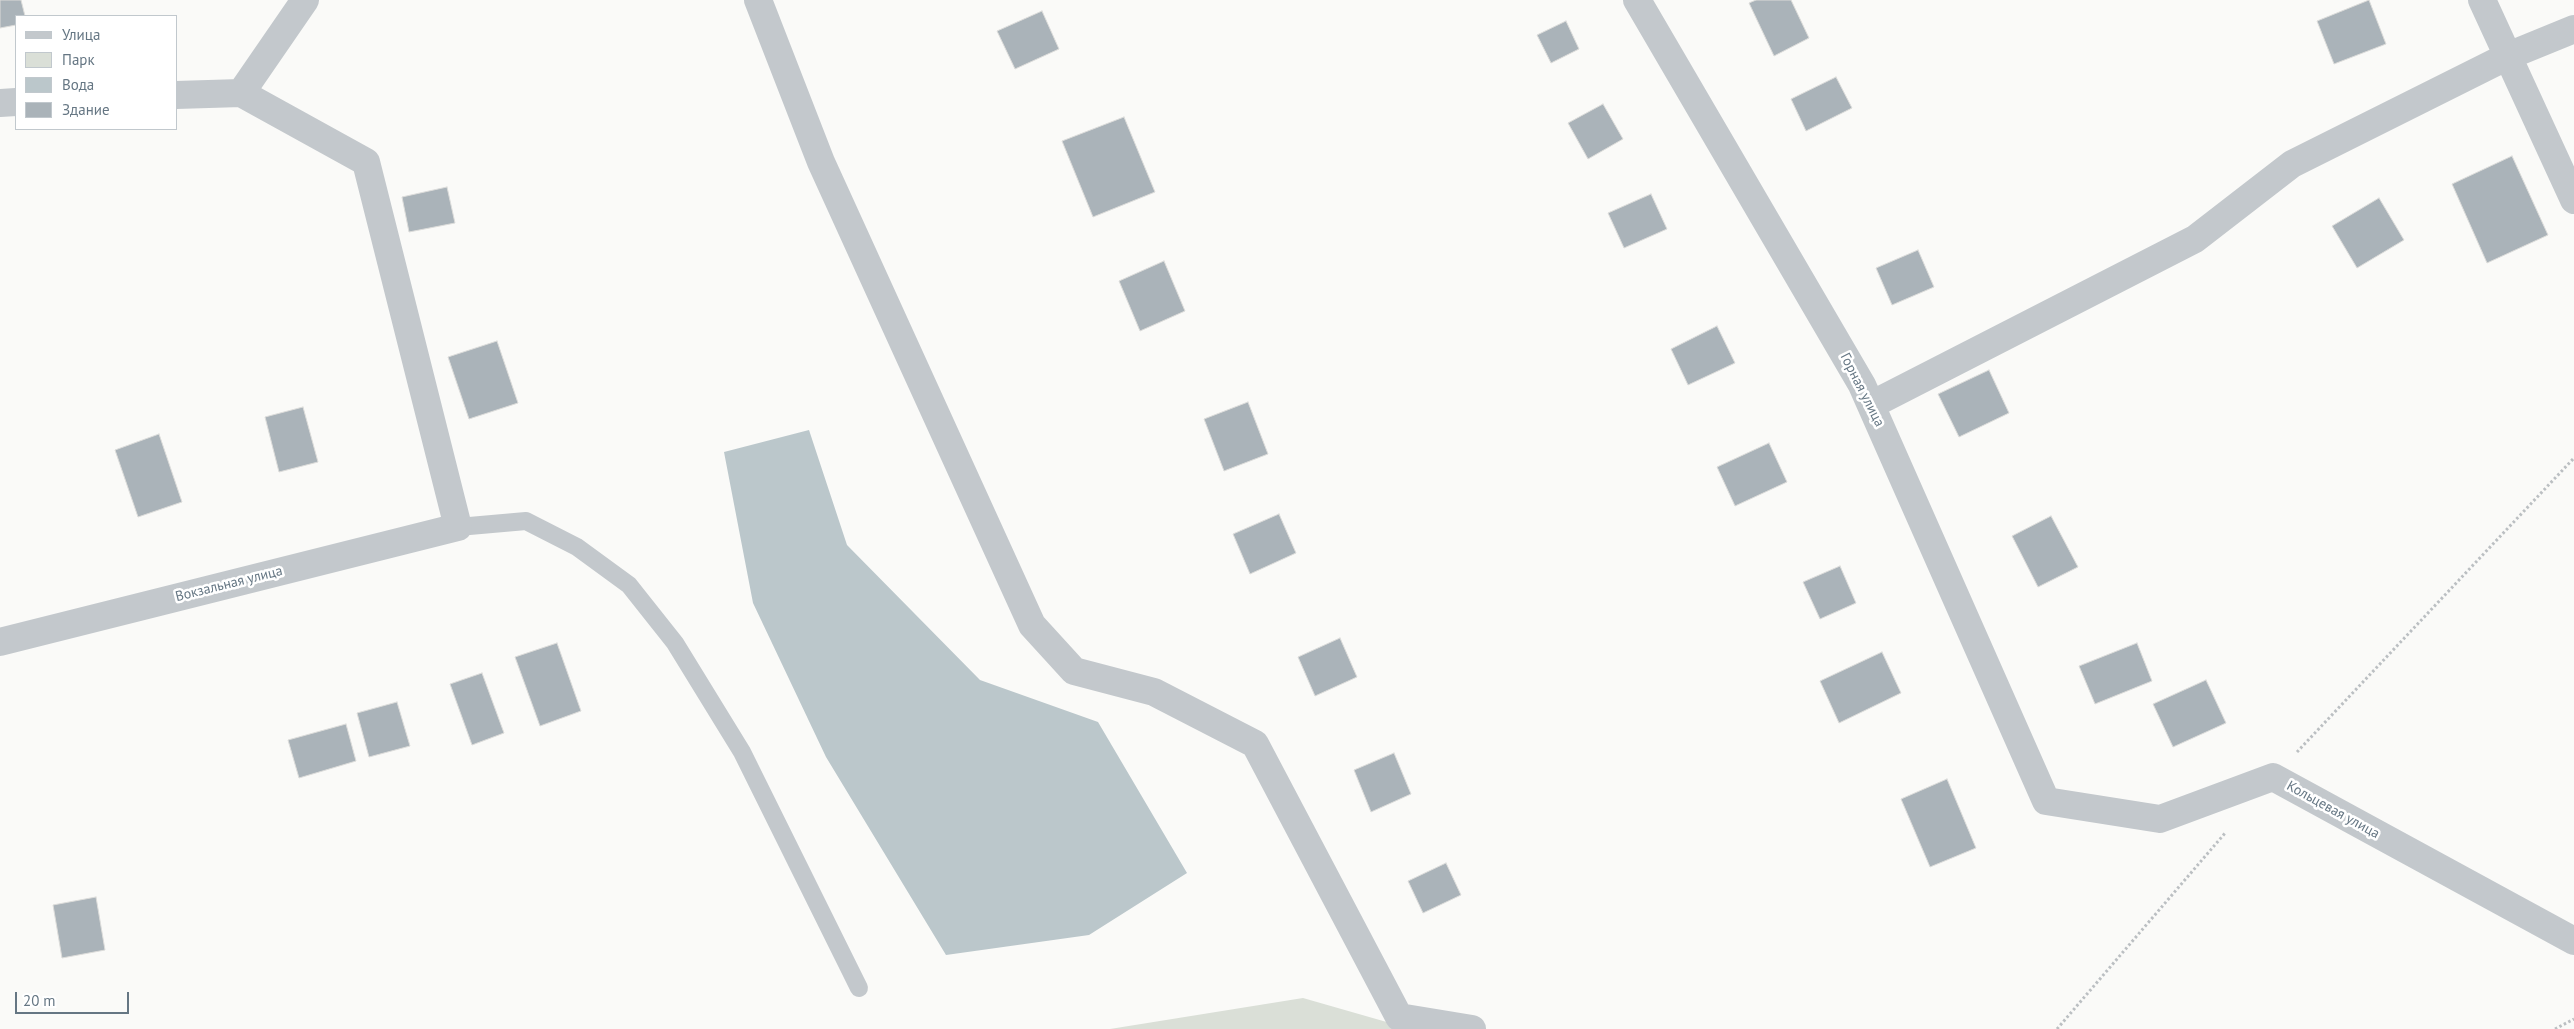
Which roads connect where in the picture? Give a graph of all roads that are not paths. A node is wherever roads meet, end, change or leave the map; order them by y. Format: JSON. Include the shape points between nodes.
{"nodes":[{"id":1,"x":305,"y":0,"type":"edge"},
{"id":2,"x":758,"y":0,"type":"edge"},
{"id":3,"x":1637,"y":0,"type":"edge"},
{"id":4,"x":2482,"y":0,"type":"edge"},
{"id":5,"x":2574,"y":29,"type":"edge"},
{"id":6,"x":2508,"y":56,"type":"junction"},
{"id":7,"x":241,"y":93,"type":"junction"},
{"id":8,"x":178,"y":95,"type":"edge"},
{"id":9,"x":15,"y":102,"type":"edge"},
{"id":10,"x":0,"y":103,"type":"edge"},
{"id":11,"x":2574,"y":200,"type":"edge"},
{"id":12,"x":1871,"y":405,"type":"junction"},
{"id":13,"x":458,"y":527,"type":"junction"},
{"id":14,"x":0,"y":642,"type":"edge"},
{"id":15,"x":2046,"y":801,"type":"joint"},
{"id":16,"x":2574,"y":941,"type":"edge"},
{"id":17,"x":859,"y":988,"type":"dead end"},
{"id":18,"x":1472,"y":1029,"type":"edge"}],
"edges":[{"from":1,"to":7,"type":"street"},
{"from":2,"to":18,"type":"street","via":[[821,162],[1032,625],[1074,671],[1154,692],[1255,744],[1399,1017]]},
{"from":3,"to":12,"type":"street","name":"Горная улица"},
{"from":4,"to":6,"type":"street"},
{"from":5,"to":6,"type":"street"},
{"from":6,"to":11,"type":"street"},
{"from":6,"to":12,"type":"street","via":[[2292,164],[2195,239]]},
{"from":7,"to":8,"type":"street"},
{"from":7,"to":13,"type":"street","via":[[366,162]]},
{"from":9,"to":10,"type":"street"},
{"from":12,"to":15,"type":"street","name":"Горная улица"},
{"from":13,"to":14,"type":"street","name":"Вокзальная улица"},
{"from":13,"to":17,"type":"lane","via":[[526,521],[577,547],[629,585],[675,643],[742,752]]},
{"from":15,"to":16,"type":"street","name":"Кольцевая улица","via":[[2160,819],[2273,778]]}]}
